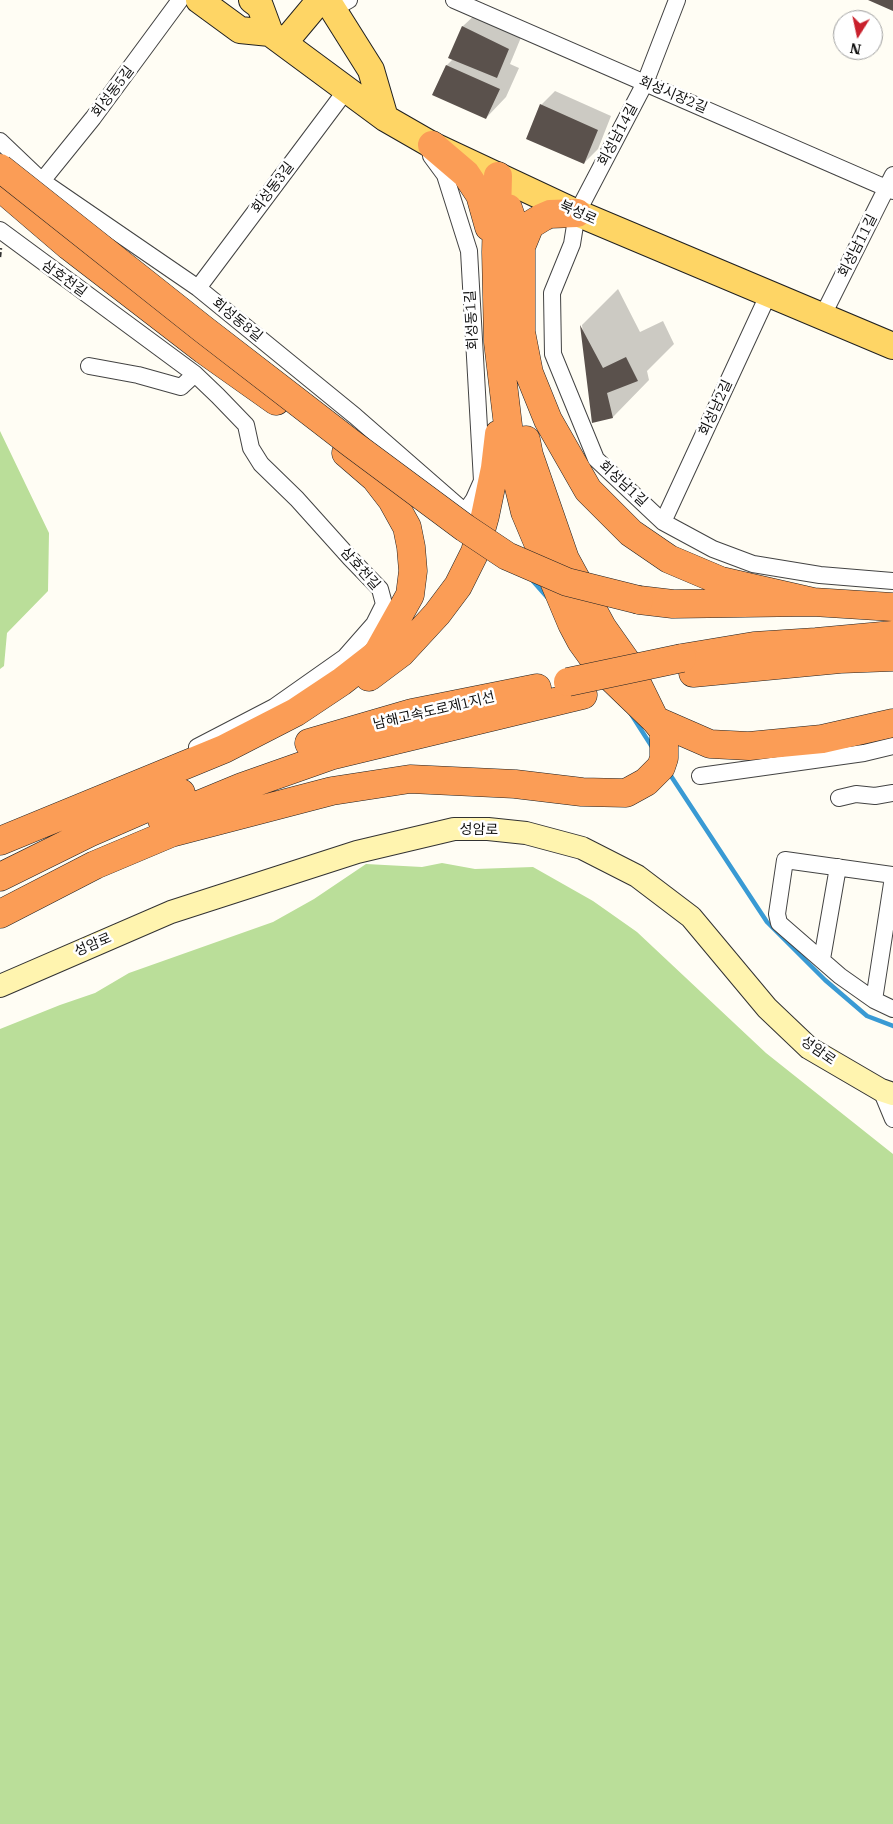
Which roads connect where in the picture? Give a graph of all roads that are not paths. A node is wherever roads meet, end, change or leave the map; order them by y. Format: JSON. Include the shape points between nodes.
{"nodes":[{"id":1,"x":180,"y":0,"type":"edge"},
{"id":2,"x":199,"y":0,"type":"edge"},
{"id":3,"x":252,"y":0,"type":"edge"},
{"id":4,"x":454,"y":0,"type":"edge"},
{"id":5,"x":677,"y":0,"type":"edge"},
{"id":6,"x":333,"y":2,"type":"edge"},
{"id":7,"x":277,"y":38,"type":"junction"},
{"id":8,"x":645,"y":83,"type":"junction"},
{"id":9,"x":347,"y":89,"type":"junction"},
{"id":10,"x":385,"y":118,"type":"junction"},
{"id":11,"x":0,"y":141,"type":"edge"},
{"id":12,"x":424,"y":141,"type":"junction"},
{"id":13,"x":0,"y":168,"type":"edge"},
{"id":14,"x":498,"y":176,"type":"junction"},
{"id":15,"x":42,"y":181,"type":"junction"},
{"id":16,"x":891,"y":184,"type":"edge"},
{"id":17,"x":0,"y":187,"type":"edge"},
{"id":18,"x":508,"y":208,"type":"junction"},
{"id":19,"x":577,"y":213,"type":"junction"},
{"id":20,"x":0,"y":230,"type":"edge"},
{"id":21,"x":509,"y":250,"type":"junction"},
{"id":22,"x":198,"y":288,"type":"junction"},
{"id":23,"x":769,"y":293,"type":"junction"},
{"id":24,"x":822,"y":316,"type":"junction"},
{"id":25,"x":893,"y":346,"type":"edge"},
{"id":26,"x":89,"y":366,"type":"dead end"},
{"id":27,"x":195,"y":374,"type":"junction"},
{"id":28,"x":502,"y":377,"type":"junction"},
{"id":29,"x":479,"y":510,"type":"junction"},
{"id":30,"x":663,"y":522,"type":"junction"},
{"id":31,"x":893,"y":581,"type":"edge"},
{"id":32,"x":813,"y":602,"type":"junction"},
{"id":33,"x":893,"y":607,"type":"edge"},
{"id":34,"x":893,"y":635,"type":"edge"},
{"id":35,"x":893,"y":657,"type":"edge"},
{"id":36,"x":687,"y":665,"type":"junction"},
{"id":37,"x":575,"y":689,"type":"junction"},
{"id":38,"x":655,"y":720,"type":"junction"},
{"id":39,"x":893,"y":723,"type":"edge"},
{"id":40,"x":893,"y":746,"type":"edge"},
{"id":41,"x":700,"y":776,"type":"dead end"},
{"id":42,"x":893,"y":793,"type":"edge"},
{"id":43,"x":839,"y":798,"type":"dead end"},
{"id":44,"x":0,"y":835,"type":"edge"},
{"id":45,"x":0,"y":841,"type":"edge"},
{"id":46,"x":0,"y":858,"type":"edge"},
{"id":47,"x":838,"y":867,"type":"junction"},
{"id":48,"x":893,"y":876,"type":"edge"},
{"id":49,"x":0,"y":877,"type":"edge"},
{"id":50,"x":0,"y":896,"type":"edge"},
{"id":51,"x":0,"y":914,"type":"edge"},
{"id":52,"x":822,"y":959,"type":"junction"},
{"id":53,"x":0,"y":986,"type":"edge"},
{"id":54,"x":874,"y":1000,"type":"junction"},
{"id":55,"x":893,"y":1009,"type":"edge"},
{"id":56,"x":887,"y":1092,"type":"edge"},
{"id":57,"x":893,"y":1119,"type":"edge"}],
"edges":[{"from":1,"to":15,"type":"street","name":"회성동5길"},
{"from":2,"to":7,"type":"main road","via":[[240,30]]},
{"from":3,"to":7,"type":"main road","via":[[260,6]]},
{"from":4,"to":8,"type":"street","name":"회성시장2길"},
{"from":5,"to":8,"type":"street","name":"회성남14길"},
{"from":6,"to":7,"type":"main road"},
{"from":6,"to":10,"type":"main road","via":[[371,70]]},
{"from":7,"to":9,"type":"main road","name":"북성로"},
{"from":8,"to":16,"type":"street","name":"회성시장2길"},
{"from":8,"to":19,"type":"street","name":"회성남14길"},
{"from":9,"to":10,"type":"main road","name":"북성로"},
{"from":9,"to":22,"type":"street","name":"회성동3길"},
{"from":10,"to":12,"type":"main road","name":"북성로"},
{"from":11,"to":15,"type":"street","name":"회성동8길"},
{"from":12,"to":14,"type":"main road","name":"북성로"},
{"from":12,"to":21,"type":"highway","via":[[466,174]]},
{"from":12,"to":29,"type":"street","name":"회성동1길","via":[[445,176],[468,251],[482,481],[474,499]]},
{"from":13,"to":32,"type":"highway","bridge":true,"via":[[359,450],[507,556],[566,582],[639,600],[672,604]]},
{"from":14,"to":18,"type":"highway"},
{"from":14,"to":19,"type":"main road","name":"북성로"},
{"from":14,"to":21,"type":"highway"},
{"from":15,"to":22,"type":"street","name":"회성동8길"},
{"from":16,"to":24,"type":"street","name":"회성남11길"},
{"from":17,"to":45,"type":"highway","via":[[132,295],[345,451],[375,478],[392,500],[407,527],[412,556],[410,595],[398,618],[377,654],[341,682],[296,712],[224,749]]},
{"from":18,"to":21,"type":"highway"},
{"from":18,"to":38,"type":"highway","via":[[514,362],[529,455],[565,559],[602,627],[626,661]]},
{"from":19,"to":21,"type":"highway","via":[[543,217],[530,225]]},
{"from":19,"to":23,"type":"main road","name":"북성로"},
{"from":19,"to":30,"type":"street","name":"회성남1길","via":[[572,244],[552,293],[553,354],[596,459]]},
{"from":20,"to":27,"type":"street","name":"삼호천길"},
{"from":21,"to":28,"type":"highway","via":[[498,342]]},
{"from":21,"to":32,"type":"highway","via":[[529,373],[548,420],[588,490],[631,533],[669,559],[721,581]]},
{"from":22,"to":29,"type":"street","name":"회성동8길","via":[[355,416]]},
{"from":23,"to":24,"type":"main road","name":"북성로"},
{"from":23,"to":30,"type":"street","name":"회성남2길"},
{"from":24,"to":25,"type":"main road","name":"북성로"},
{"from":26,"to":27,"type":"street","via":[[181,387]]},
{"from":27,"to":44,"type":"street","name":"삼호천길","via":[[246,425],[251,448],[261,464],[380,589],[384,604],[374,624],[345,657],[274,708],[192,750],[43,813]]},
{"from":28,"to":29,"type":"highway","via":[[495,468]]},
{"from":28,"to":38,"type":"highway","via":[[512,460],[526,512],[572,624],[599,666]]},
{"from":29,"to":46,"type":"highway","via":[[475,552],[458,586],[437,614],[400,653],[321,713],[252,747],[27,842]]},
{"from":30,"to":31,"type":"street","name":"회성남1길","via":[[713,549],[753,564],[820,575]]},
{"from":32,"to":33,"type":"highway"},
{"from":34,"to":36,"type":"highway","name":"남해고속도로제1지선","via":[[754,646]]},
{"from":35,"to":36,"type":"highway","name":"남해고속도로제1지선"},
{"from":36,"to":37,"type":"highway","name":"남해고속도로제1지선"},
{"from":37,"to":49,"type":"highway","name":"남해고속도로제1지선","via":[[412,713],[306,744],[220,775]]},
{"from":37,"to":50,"type":"highway","name":"남해고속도로제1지선","via":[[330,756],[242,787],[126,835]]},
{"from":38,"to":39,"type":"highway","via":[[710,744],[749,746],[822,739]]},
{"from":38,"to":51,"type":"highway","via":[[664,732],[661,767],[646,782],[626,792],[582,792],[515,784],[410,779],[332,790],[171,833],[95,865]]},
{"from":40,"to":41,"type":"street"},
{"from":42,"to":43,"type":"street"},
{"from":47,"to":48,"type":"street"},
{"from":47,"to":52,"type":"street"},
{"from":47,"to":52,"type":"street","via":[[785,860],[777,914],[779,923]]},
{"from":48,"to":54,"type":"street"},
{"from":52,"to":54,"type":"street"},
{"from":53,"to":56,"type":"main road","name":"성암로","via":[[171,912],[357,852],[454,829],[488,828],[526,833],[582,848],[637,876],[691,917],[767,1008],[809,1048]]},
{"from":54,"to":55,"type":"street"},
{"from":56,"to":57,"type":"street"}]}
